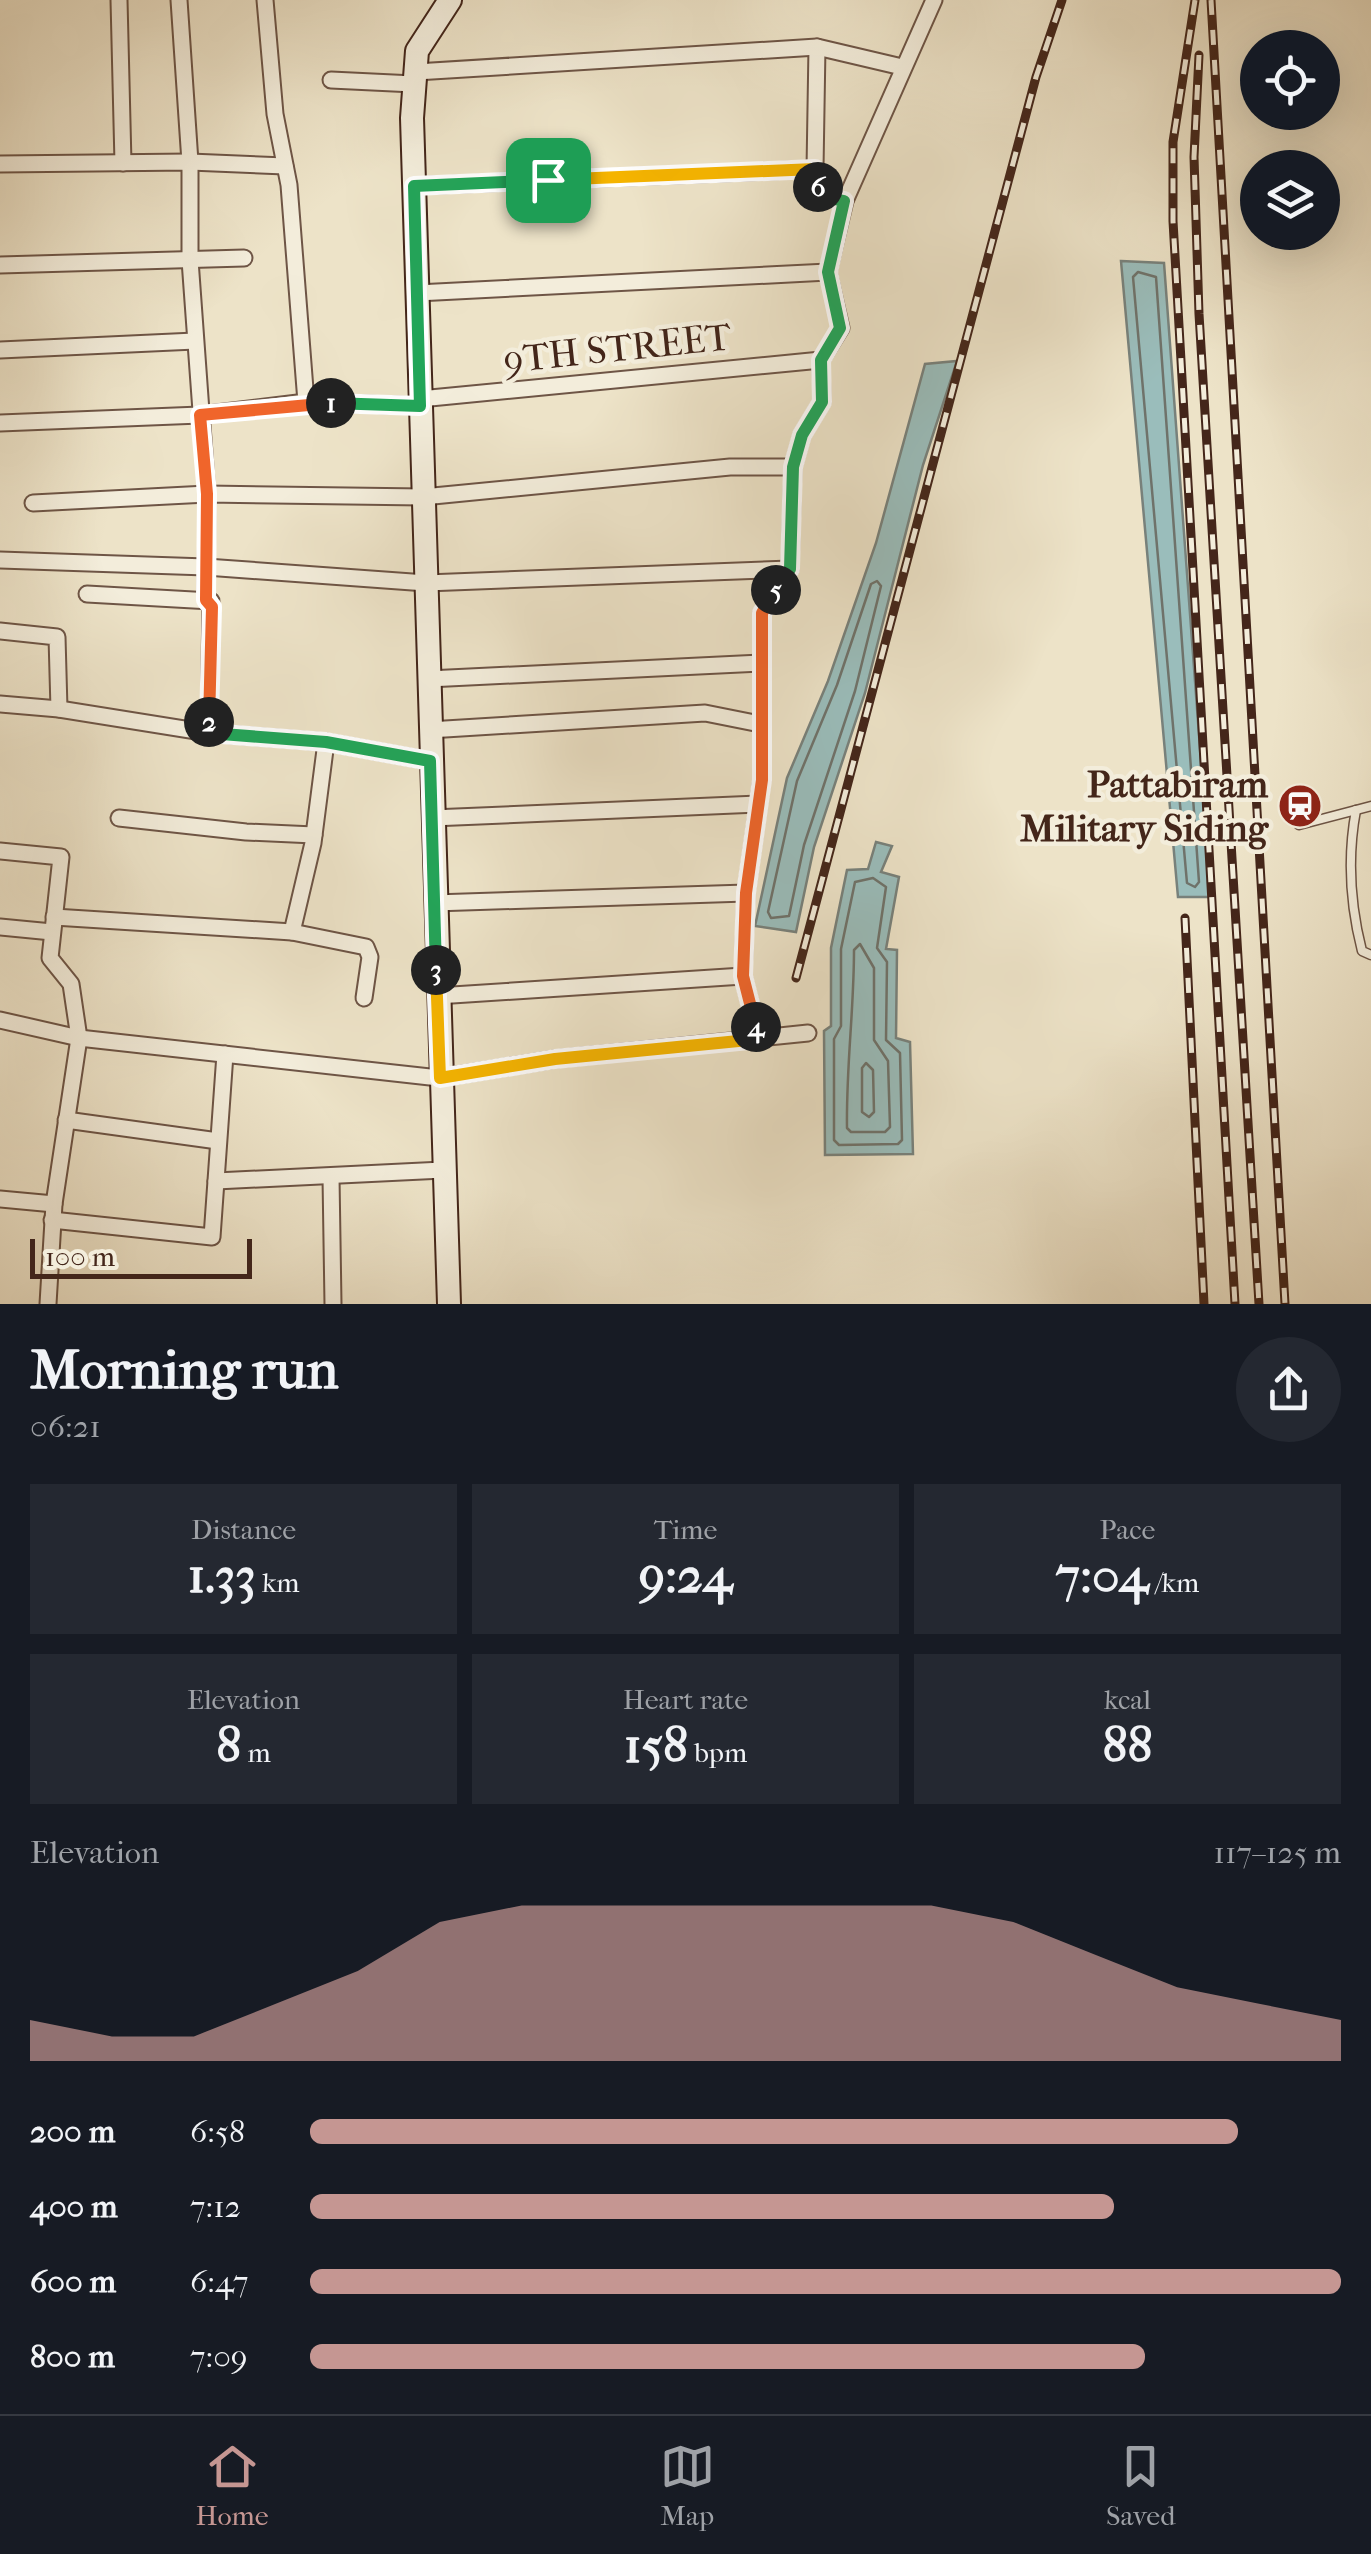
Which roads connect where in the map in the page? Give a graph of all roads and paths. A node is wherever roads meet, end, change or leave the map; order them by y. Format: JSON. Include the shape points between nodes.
{"nodes":[{"id":1,"x":119,"y":0,"type":"edge"},
{"id":2,"x":179,"y":0,"type":"edge"},
{"id":3,"x":266,"y":0,"type":"edge"},
{"id":4,"x":450,"y":0,"type":"edge"},
{"id":5,"x":934,"y":0,"type":"edge"},
{"id":6,"x":817,"y":47,"type":"junction"},
{"id":7,"x":902,"y":67,"type":"junction"},
{"id":8,"x":416,"y":78,"type":"junction"},
{"id":9,"x":330,"y":80,"type":"dead end"},
{"id":10,"x":190,"y":162,"type":"junction"},
{"id":11,"x":123,"y":163,"type":"junction"},
{"id":12,"x":0,"y":164,"type":"edge"},
{"id":13,"x":285,"y":166,"type":"junction"},
{"id":14,"x":815,"y":169,"type":"junction"},
{"id":15,"x":414,"y":186,"type":"junction"},
{"id":16,"x":844,"y":201,"type":"junction"},
{"id":17,"x":244,"y":258,"type":"dead end"},
{"id":18,"x":190,"y":260,"type":"junction"},
{"id":19,"x":0,"y":265,"type":"edge"},
{"id":20,"x":828,"y":272,"type":"junction"},
{"id":21,"x":417,"y":293,"type":"junction"},
{"id":22,"x":195,"y":341,"type":"junction"},
{"id":23,"x":0,"y":350,"type":"edge"},
{"id":24,"x":821,"y":360,"type":"junction"},
{"id":25,"x":306,"y":402,"type":"junction"},
{"id":26,"x":420,"y":403,"type":"junction"},
{"id":27,"x":200,"y":415,"type":"junction"},
{"id":28,"x":0,"y":423,"type":"edge"},
{"id":29,"x":793,"y":467,"type":"junction"},
{"id":30,"x":207,"y":494,"type":"junction"},
{"id":31,"x":423,"y":497,"type":"junction"},
{"id":32,"x":34,"y":503,"type":"dead end"},
{"id":33,"x":0,"y":560,"type":"edge"},
{"id":34,"x":206,"y":567,"type":"junction"},
{"id":35,"x":790,"y":569,"type":"junction"},
{"id":36,"x":426,"y":583,"type":"junction"},
{"id":37,"x":86,"y":594,"type":"dead end"},
{"id":38,"x":206,"y":600,"type":"junction"},
{"id":39,"x":0,"y":631,"type":"edge"},
{"id":40,"x":761,"y":663,"type":"junction"},
{"id":41,"x":428,"y":679,"type":"junction"},
{"id":42,"x":0,"y":704,"type":"edge"},
{"id":43,"x":59,"y":709,"type":"junction"},
{"id":44,"x":760,"y":724,"type":"junction"},
{"id":45,"x":429,"y":730,"type":"junction"},
{"id":46,"x":209,"y":733,"type":"junction"},
{"id":47,"x":326,"y":742,"type":"junction"},
{"id":48,"x":430,"y":761,"type":"junction"},
{"id":49,"x":758,"y":804,"type":"junction"},
{"id":50,"x":1371,"y":806,"type":"edge"},
{"id":51,"x":1356,"y":810,"type":"junction"},
{"id":52,"x":120,"y":818,"type":"dead end"},
{"id":53,"x":432,"y":818,"type":"junction"},
{"id":54,"x":1299,"y":825,"type":"dead end"},
{"id":55,"x":314,"y":834,"type":"junction"},
{"id":56,"x":0,"y":851,"type":"edge"},
{"id":57,"x":746,"y":893,"type":"junction"},
{"id":58,"x":434,"y":903,"type":"junction"},
{"id":59,"x":53,"y":925,"type":"junction"},
{"id":60,"x":0,"y":927,"type":"edge"},
{"id":61,"x":292,"y":932,"type":"junction"},
{"id":62,"x":1371,"y":955,"type":"edge"},
{"id":63,"x":743,"y":976,"type":"junction"},
{"id":64,"x":437,"y":996,"type":"junction"},
{"id":65,"x":364,"y":998,"type":"dead end"},
{"id":66,"x":0,"y":1020,"type":"edge"},
{"id":67,"x":808,"y":1033,"type":"dead end"},
{"id":68,"x":79,"y":1038,"type":"junction"},
{"id":69,"x":759,"y":1039,"type":"junction"},
{"id":70,"x":225,"y":1054,"type":"junction"},
{"id":71,"x":440,"y":1078,"type":"junction"},
{"id":72,"x":66,"y":1120,"type":"junction"},
{"id":73,"x":218,"y":1142,"type":"junction"},
{"id":74,"x":443,"y":1170,"type":"junction"},
{"id":75,"x":331,"y":1176,"type":"junction"},
{"id":76,"x":216,"y":1182,"type":"junction"},
{"id":77,"x":0,"y":1199,"type":"edge"},
{"id":78,"x":53,"y":1212,"type":"junction"},
{"id":79,"x":48,"y":1304,"type":"edge"},
{"id":80,"x":334,"y":1304,"type":"edge"},
{"id":81,"x":449,"y":1304,"type":"edge"}],
"edges":[{"from":1,"to":11,"type":"street"},
{"from":2,"to":10,"type":"street"},
{"from":3,"to":13,"type":"street"},
{"from":4,"to":8,"type":"main road","via":[[417,50]]},
{"from":5,"to":7,"type":"street"},
{"from":6,"to":7,"type":"street"},
{"from":6,"to":8,"type":"street"},
{"from":6,"to":14,"type":"street"},
{"from":7,"to":16,"type":"street"},
{"from":8,"to":9,"type":"street"},
{"from":8,"to":15,"type":"main road"},
{"from":10,"to":11,"type":"street"},
{"from":10,"to":13,"type":"street"},
{"from":10,"to":18,"type":"street"},
{"from":11,"to":12,"type":"street"},
{"from":13,"to":25,"type":"street"},
{"from":14,"to":15,"type":"street"},
{"from":14,"to":16,"type":"street","via":[[820,196]]},
{"from":15,"to":21,"type":"main road"},
{"from":16,"to":20,"type":"street"},
{"from":17,"to":18,"type":"street"},
{"from":18,"to":19,"type":"street"},
{"from":18,"to":22,"type":"street"},
{"from":20,"to":21,"type":"street"},
{"from":20,"to":24,"type":"street","via":[[840,328]]},
{"from":21,"to":26,"type":"main road"},
{"from":22,"to":23,"type":"street"},
{"from":22,"to":27,"type":"street"},
{"from":24,"to":26,"type":"street","name":"9TH STREET"},
{"from":24,"to":29,"type":"street","via":[[822,402]]},
{"from":25,"to":26,"type":"street","name":"9TH STREET"},
{"from":25,"to":27,"type":"street","name":"9TH STREET"},
{"from":26,"to":31,"type":"main road"},
{"from":27,"to":28,"type":"street","name":"9TH STREET"},
{"from":27,"to":30,"type":"street"},
{"from":29,"to":31,"type":"street","via":[[730,467]]},
{"from":29,"to":35,"type":"street"},
{"from":30,"to":31,"type":"street"},
{"from":30,"to":32,"type":"street"},
{"from":30,"to":34,"type":"street"},
{"from":31,"to":36,"type":"main road"},
{"from":33,"to":34,"type":"street"},
{"from":34,"to":36,"type":"street"},
{"from":34,"to":38,"type":"street"},
{"from":35,"to":36,"type":"street"},
{"from":35,"to":40,"type":"street","via":[[762,613]]},
{"from":36,"to":41,"type":"main road"},
{"from":37,"to":38,"type":"street"},
{"from":38,"to":46,"type":"street","via":[[212,607]]},
{"from":39,"to":43,"type":"street","via":[[56,637]]},
{"from":40,"to":41,"type":"street"},
{"from":40,"to":44,"type":"street"},
{"from":41,"to":45,"type":"main road"},
{"from":42,"to":43,"type":"street"},
{"from":43,"to":46,"type":"street"},
{"from":44,"to":45,"type":"street","via":[[705,713]]},
{"from":44,"to":49,"type":"street"},
{"from":45,"to":48,"type":"main road"},
{"from":46,"to":47,"type":"street"},
{"from":47,"to":48,"type":"street"},
{"from":47,"to":55,"type":"street"},
{"from":48,"to":53,"type":"main road"},
{"from":49,"to":53,"type":"street"},
{"from":49,"to":57,"type":"street"},
{"from":50,"to":51,"type":"lane"},
{"from":51,"to":54,"type":"lane"},
{"from":51,"to":62,"type":"lane","via":[[1348,853],[1356,928],[1362,952]]},
{"from":52,"to":55,"type":"street"},
{"from":53,"to":58,"type":"main road"},
{"from":55,"to":61,"type":"street"},
{"from":56,"to":59,"type":"street","via":[[61,856]]},
{"from":57,"to":58,"type":"street"},
{"from":57,"to":63,"type":"street"},
{"from":58,"to":64,"type":"main road"},
{"from":59,"to":60,"type":"street"},
{"from":59,"to":61,"type":"street"},
{"from":59,"to":68,"type":"street","via":[[50,958],[71,984]]},
{"from":61,"to":65,"type":"street","via":[[366,947]]},
{"from":63,"to":64,"type":"street"},
{"from":63,"to":69,"type":"street"},
{"from":64,"to":71,"type":"main road"},
{"from":66,"to":68,"type":"street"},
{"from":67,"to":69,"type":"street"},
{"from":68,"to":70,"type":"street"},
{"from":68,"to":72,"type":"street"},
{"from":69,"to":71,"type":"street"},
{"from":70,"to":71,"type":"street"},
{"from":70,"to":73,"type":"street"},
{"from":71,"to":74,"type":"main road"},
{"from":72,"to":73,"type":"street"},
{"from":72,"to":78,"type":"street"},
{"from":73,"to":76,"type":"street"},
{"from":74,"to":75,"type":"street"},
{"from":74,"to":81,"type":"main road"},
{"from":75,"to":76,"type":"street"},
{"from":75,"to":80,"type":"street"},
{"from":76,"to":78,"type":"street","via":[[212,1237]]},
{"from":77,"to":78,"type":"street"},
{"from":78,"to":79,"type":"street"}]}
